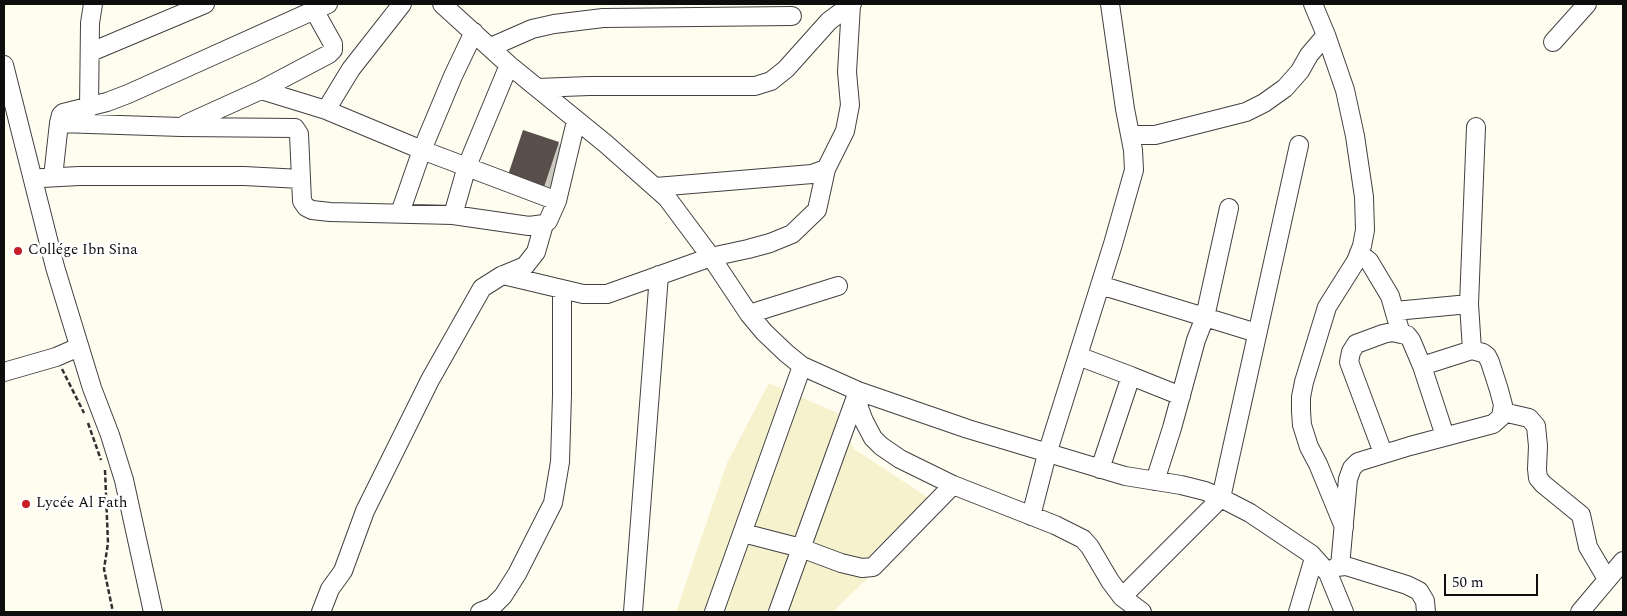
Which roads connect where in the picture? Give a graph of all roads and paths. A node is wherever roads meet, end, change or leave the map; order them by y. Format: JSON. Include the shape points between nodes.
{"nodes":[{"id":1,"x":93,"y":4,"type":"edge"},
{"id":2,"x":205,"y":4,"type":"edge"},
{"id":3,"x":402,"y":4,"type":"edge"},
{"id":4,"x":852,"y":4,"type":"edge"},
{"id":5,"x":1110,"y":4,"type":"edge"},
{"id":6,"x":1313,"y":4,"type":"edge"},
{"id":7,"x":1587,"y":4,"type":"edge"},
{"id":8,"x":453,"y":6,"type":"edge"},
{"id":9,"x":321,"y":7,"type":"edge"},
{"id":10,"x":792,"y":16,"type":"dead end"},
{"id":11,"x":474,"y":32,"type":"junction"},
{"id":12,"x":1326,"y":35,"type":"junction"},
{"id":13,"x":1553,"y":42,"type":"dead end"},
{"id":14,"x":491,"y":47,"type":"junction"},
{"id":15,"x":91,"y":52,"type":"junction"},
{"id":16,"x":4,"y":65,"type":"edge"},
{"id":17,"x":509,"y":65,"type":"junction"},
{"id":18,"x":537,"y":88,"type":"junction"},
{"id":19,"x":261,"y":90,"type":"junction"},
{"id":20,"x":89,"y":108,"type":"junction"},
{"id":21,"x":326,"y":110,"type":"junction"},
{"id":22,"x":576,"y":121,"type":"junction"},
{"id":23,"x":59,"y":123,"type":"junction"},
{"id":24,"x":181,"y":127,"type":"junction"},
{"id":25,"x":1476,"y":127,"type":"dead end"},
{"id":26,"x":1130,"y":135,"type":"junction"},
{"id":27,"x":1299,"y":145,"type":"dead end"},
{"id":28,"x":422,"y":150,"type":"junction"},
{"id":29,"x":466,"y":166,"type":"junction"},
{"id":30,"x":826,"y":169,"type":"junction"},
{"id":31,"x":53,"y":177,"type":"junction"},
{"id":32,"x":32,"y":179,"type":"junction"},
{"id":33,"x":301,"y":179,"type":"junction"},
{"id":34,"x":656,"y":187,"type":"junction"},
{"id":35,"x":556,"y":201,"type":"junction"},
{"id":36,"x":1229,"y":208,"type":"dead end"},
{"id":37,"x":400,"y":213,"type":"junction"},
{"id":38,"x":453,"y":215,"type":"junction"},
{"id":39,"x":544,"y":224,"type":"junction"},
{"id":40,"x":1359,"y":253,"type":"junction"},
{"id":41,"x":711,"y":257,"type":"junction"},
{"id":42,"x":503,"y":275,"type":"junction"},
{"id":43,"x":659,"y":275,"type":"junction"},
{"id":44,"x":1100,"y":285,"type":"junction"},
{"id":45,"x":838,"y":286,"type":"dead end"},
{"id":46,"x":562,"y":290,"type":"junction"},
{"id":47,"x":1469,"y":304,"type":"junction"},
{"id":48,"x":1394,"y":312,"type":"junction"},
{"id":49,"x":749,"y":314,"type":"junction"},
{"id":50,"x":1205,"y":317,"type":"junction"},
{"id":51,"x":1257,"y":333,"type":"junction"},
{"id":52,"x":1401,"y":334,"type":"junction"},
{"id":53,"x":79,"y":347,"type":"junction"},
{"id":54,"x":1472,"y":350,"type":"junction"},
{"id":55,"x":1078,"y":356,"type":"junction"},
{"id":56,"x":56,"y":357,"type":"junction"},
{"id":57,"x":802,"y":366,"type":"junction"},
{"id":58,"x":1422,"y":366,"type":"junction"},
{"id":59,"x":4,"y":372,"type":"edge"},
{"id":60,"x":1131,"y":376,"type":"junction"},
{"id":61,"x":858,"y":391,"type":"junction"},
{"id":62,"x":1181,"y":396,"type":"junction"},
{"id":63,"x":1503,"y":412,"type":"junction"},
{"id":64,"x":1445,"y":436,"type":"junction"},
{"id":65,"x":1382,"y":453,"type":"junction"},
{"id":66,"x":1047,"y":454,"type":"junction"},
{"id":67,"x":102,"y":462,"type":"dead end"},
{"id":68,"x":105,"y":469,"type":"dead end"},
{"id":69,"x":1100,"y":469,"type":"junction"},
{"id":70,"x":1155,"y":481,"type":"junction"},
{"id":71,"x":952,"y":486,"type":"junction"},
{"id":72,"x":1221,"y":498,"type":"junction"},
{"id":73,"x":1031,"y":516,"type":"junction"},
{"id":74,"x":1344,"y":528,"type":"junction"},
{"id":75,"x":743,"y":533,"type":"junction"},
{"id":76,"x":801,"y":548,"type":"junction"},
{"id":77,"x":1314,"y":558,"type":"junction"},
{"id":78,"x":1623,"y":561,"type":"edge"},
{"id":79,"x":1334,"y":569,"type":"junction"},
{"id":80,"x":1607,"y":579,"type":"junction"},
{"id":81,"x":1122,"y":597,"type":"junction"},
{"id":82,"x":113,"y":612,"type":"edge"},
{"id":83,"x":153,"y":612,"type":"edge"},
{"id":84,"x":320,"y":612,"type":"edge"},
{"id":85,"x":480,"y":612,"type":"edge"},
{"id":86,"x":633,"y":612,"type":"edge"},
{"id":87,"x":714,"y":612,"type":"edge"},
{"id":88,"x":778,"y":612,"type":"edge"},
{"id":89,"x":1142,"y":612,"type":"edge"},
{"id":90,"x":1298,"y":612,"type":"edge"},
{"id":91,"x":1344,"y":612,"type":"edge"},
{"id":92,"x":1426,"y":612,"type":"edge"},
{"id":93,"x":1580,"y":612,"type":"edge"}],
"edges":[{"from":1,"to":15,"type":"street"},
{"from":2,"to":15,"type":"street"},
{"from":3,"to":21,"type":"street","via":[[351,69]]},
{"from":4,"to":18,"type":"street","via":[[829,21],[786,69],[771,81],[755,86]]},
{"from":4,"to":30,"type":"street","via":[[846,72],[850,105],[845,131]]},
{"from":5,"to":26,"type":"street"},
{"from":6,"to":12,"type":"street"},
{"from":7,"to":13,"type":"street"},
{"from":8,"to":11,"type":"street"},
{"from":9,"to":19,"type":"street","via":[[333,44],[332,51]]},
{"from":9,"to":20,"type":"street","via":[[128,94]]},
{"from":10,"to":14,"type":"street","via":[[603,18],[532,29]]},
{"from":11,"to":14,"type":"street"},
{"from":11,"to":28,"type":"street"},
{"from":12,"to":26,"type":"street","via":[[1285,88],[1264,103],[1246,112],[1155,135]]},
{"from":12,"to":40,"type":"street","via":[[1345,90],[1355,136],[1366,217]]},
{"from":14,"to":17,"type":"street"},
{"from":15,"to":20,"type":"street"},
{"from":16,"to":32,"type":"street"},
{"from":17,"to":18,"type":"street"},
{"from":17,"to":29,"type":"street"},
{"from":18,"to":22,"type":"street"},
{"from":19,"to":21,"type":"street"},
{"from":19,"to":24,"type":"street"},
{"from":20,"to":23,"type":"street","via":[[63,113]]},
{"from":21,"to":28,"type":"street"},
{"from":22,"to":34,"type":"street"},
{"from":22,"to":35,"type":"street"},
{"from":23,"to":24,"type":"street"},
{"from":23,"to":31,"type":"street"},
{"from":24,"to":33,"type":"street","via":[[295,128],[299,134]]},
{"from":25,"to":47,"type":"street"},
{"from":26,"to":44,"type":"street","via":[[1134,170]]},
{"from":27,"to":51,"type":"street"},
{"from":28,"to":29,"type":"street"},
{"from":28,"to":37,"type":"street"},
{"from":29,"to":35,"type":"street"},
{"from":29,"to":38,"type":"street"},
{"from":30,"to":34,"type":"street","via":[[812,174]]},
{"from":30,"to":41,"type":"street","via":[[817,210],[792,234]]},
{"from":31,"to":32,"type":"street"},
{"from":31,"to":33,"type":"street","via":[[244,176]]},
{"from":32,"to":53,"type":"street"},
{"from":33,"to":37,"type":"street","via":[[302,201],[309,209]]},
{"from":34,"to":41,"type":"street"},
{"from":35,"to":39,"type":"street","via":[[552,215]]},
{"from":36,"to":50,"type":"street"},
{"from":37,"to":38,"type":"street"},
{"from":38,"to":39,"type":"street","via":[[529,226]]},
{"from":39,"to":42,"type":"street","via":[[536,252],[525,266]]},
{"from":40,"to":48,"type":"street","via":[[1380,276]]},
{"from":40,"to":74,"type":"street","via":[[1328,307],[1312,351],[1301,397],[1302,425],[1308,447]]},
{"from":41,"to":43,"type":"street"},
{"from":41,"to":49,"type":"street"},
{"from":42,"to":46,"type":"street"},
{"from":42,"to":84,"type":"street","via":[[482,288],[430,380],[365,511],[343,570]]},
{"from":43,"to":46,"type":"street","via":[[607,294]]},
{"from":43,"to":86,"type":"street"},
{"from":44,"to":50,"type":"street"},
{"from":44,"to":55,"type":"street"},
{"from":45,"to":49,"type":"street"},
{"from":46,"to":85,"type":"street","via":[[560,462],[553,503],[503,596],[492,607]]},
{"from":47,"to":48,"type":"street"},
{"from":47,"to":54,"type":"street"},
{"from":48,"to":52,"type":"street"},
{"from":49,"to":57,"type":"street"},
{"from":50,"to":51,"type":"street"},
{"from":50,"to":62,"type":"street"},
{"from":51,"to":72,"type":"street"},
{"from":52,"to":58,"type":"street","via":[[1411,340]]},
{"from":52,"to":65,"type":"street","via":[[1392,332],[1356,344],[1349,362]]},
{"from":53,"to":56,"type":"street"},
{"from":53,"to":83,"type":"street","via":[[124,480]]},
{"from":54,"to":58,"type":"street"},
{"from":54,"to":63,"type":"street","via":[[1483,353],[1490,362]]},
{"from":55,"to":60,"type":"street"},
{"from":55,"to":66,"type":"street"},
{"from":56,"to":59,"type":"street"},
{"from":56,"to":67,"type":"path","via":[[86,417]]},
{"from":57,"to":61,"type":"street"},
{"from":57,"to":75,"type":"street"},
{"from":58,"to":64,"type":"street"},
{"from":60,"to":62,"type":"street"},
{"from":60,"to":69,"type":"street"},
{"from":61,"to":66,"type":"street"},
{"from":61,"to":71,"type":"street","via":[[864,421],[874,438],[900,459]]},
{"from":61,"to":76,"type":"street"},
{"from":62,"to":70,"type":"street"},
{"from":63,"to":64,"type":"street","via":[[1493,424]]},
{"from":63,"to":80,"type":"street","via":[[1528,418],[1536,426],[1538,478],[1581,516],[1588,547]]},
{"from":64,"to":65,"type":"street"},
{"from":65,"to":74,"type":"street","via":[[1358,462],[1352,468],[1346,489]]},
{"from":66,"to":69,"type":"street"},
{"from":66,"to":73,"type":"street"},
{"from":68,"to":82,"type":"path","via":[[108,543],[104,569]]},
{"from":69,"to":70,"type":"street"},
{"from":70,"to":72,"type":"street","via":[[1205,491]]},
{"from":71,"to":73,"type":"street"},
{"from":71,"to":76,"type":"street","via":[[873,567],[842,563]]},
{"from":72,"to":77,"type":"street","via":[[1262,520]]},
{"from":72,"to":81,"type":"street"},
{"from":73,"to":81,"type":"street","via":[[1087,542]]},
{"from":74,"to":79,"type":"street"},
{"from":75,"to":76,"type":"street"},
{"from":75,"to":87,"type":"street"},
{"from":76,"to":88,"type":"street"},
{"from":77,"to":79,"type":"street"},
{"from":77,"to":90,"type":"street"},
{"from":78,"to":80,"type":"street"},
{"from":79,"to":91,"type":"street"},
{"from":79,"to":92,"type":"street","via":[[1352,567],[1407,585],[1419,591],[1425,601]]},
{"from":80,"to":93,"type":"street"},
{"from":81,"to":89,"type":"street"}]}
